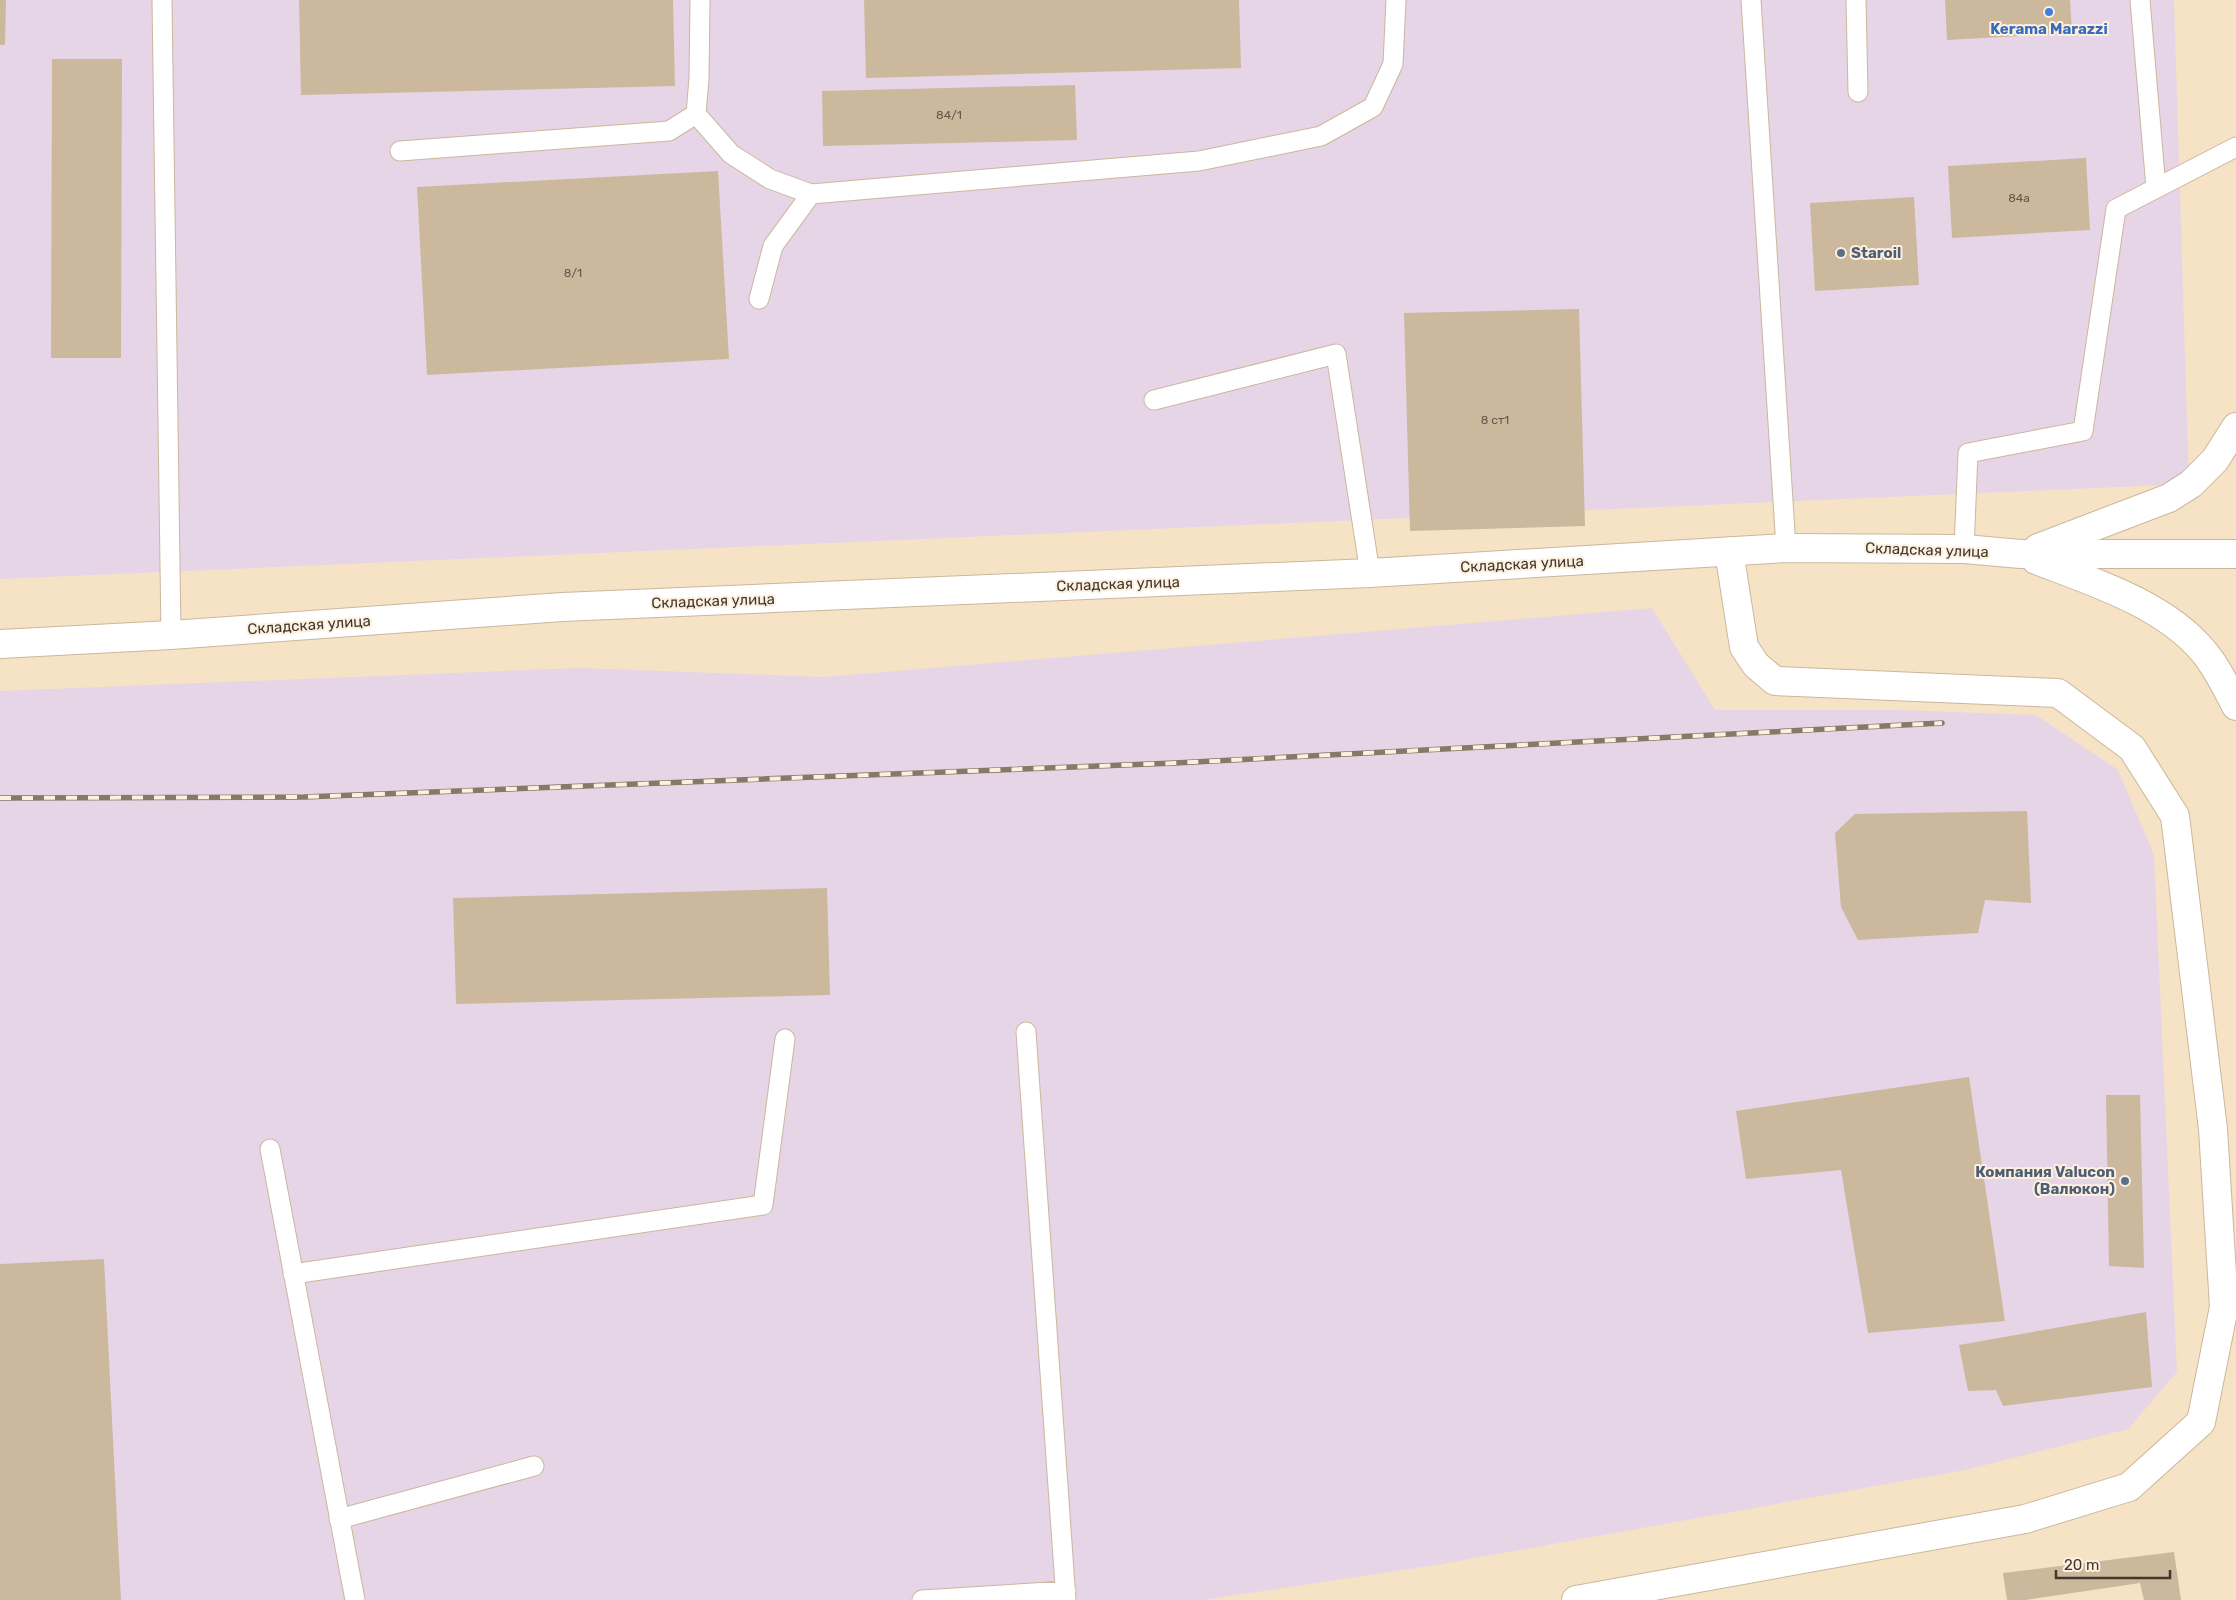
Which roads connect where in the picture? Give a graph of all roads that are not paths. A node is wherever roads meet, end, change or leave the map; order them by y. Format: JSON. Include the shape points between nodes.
{"nodes":[{"id":1,"x":162,"y":0,"type":"edge"},
{"id":2,"x":700,"y":0,"type":"edge"},
{"id":3,"x":1396,"y":0,"type":"edge"},
{"id":4,"x":1751,"y":0,"type":"edge"},
{"id":5,"x":1856,"y":0,"type":"edge"},
{"id":6,"x":2140,"y":0,"type":"edge"},
{"id":7,"x":1858,"y":92,"type":"dead end"},
{"id":8,"x":696,"y":114,"type":"junction"},
{"id":9,"x":2236,"y":147,"type":"edge"},
{"id":10,"x":400,"y":151,"type":"dead end"},
{"id":11,"x":2156,"y":188,"type":"junction"},
{"id":12,"x":811,"y":194,"type":"junction"},
{"id":13,"x":759,"y":299,"type":"dead end"},
{"id":14,"x":1154,"y":400,"type":"dead end"},
{"id":15,"x":2236,"y":427,"type":"edge"},
{"id":16,"x":1786,"y":548,"type":"junction"},
{"id":17,"x":1964,"y":549,"type":"junction"},
{"id":18,"x":1729,"y":552,"type":"junction"},
{"id":19,"x":2021,"y":554,"type":"junction"},
{"id":20,"x":2236,"y":554,"type":"edge"},
{"id":21,"x":1370,"y":573,"type":"junction"},
{"id":22,"x":171,"y":635,"type":"junction"},
{"id":23,"x":0,"y":644,"type":"edge"},
{"id":24,"x":2236,"y":706,"type":"edge"},
{"id":25,"x":1026,"y":1032,"type":"dead end"},
{"id":26,"x":785,"y":1040,"type":"dead end"},
{"id":27,"x":270,"y":1149,"type":"dead end"},
{"id":28,"x":293,"y":1274,"type":"junction"},
{"id":29,"x":534,"y":1466,"type":"dead end"},
{"id":30,"x":339,"y":1519,"type":"junction"},
{"id":31,"x":1066,"y":1595,"type":"edge"},
{"id":32,"x":355,"y":1600,"type":"edge"},
{"id":33,"x":922,"y":1600,"type":"edge"},
{"id":34,"x":1576,"y":1600,"type":"edge"}],
"edges":[{"from":1,"to":22,"type":"lane"},
{"from":2,"to":8,"type":"lane"},
{"from":3,"to":12,"type":"lane","via":[[1393,64],[1373,107],[1321,136],[1199,160]]},
{"from":4,"to":16,"type":"lane"},
{"from":5,"to":7,"type":"lane"},
{"from":6,"to":11,"type":"lane"},
{"from":8,"to":10,"type":"lane","via":[[669,131]]},
{"from":8,"to":12,"type":"lane","via":[[731,154],[770,179]]},
{"from":9,"to":11,"type":"lane"},
{"from":11,"to":17,"type":"lane","via":[[2116,209],[2083,431],[1968,453]]},
{"from":12,"to":13,"type":"lane","via":[[773,246]]},
{"from":14,"to":21,"type":"lane","via":[[1336,354]]},
{"from":15,"to":19,"type":"street","via":[[2214,460],[2191,484],[2169,498]]},
{"from":16,"to":17,"type":"street","name":"Складская улица"},
{"from":16,"to":18,"type":"street","name":"Складская улица"},
{"from":17,"to":19,"type":"street","name":"Складская улица"},
{"from":18,"to":21,"type":"street","name":"Складская улица"},
{"from":18,"to":34,"type":"street","via":[[1744,647],[1756,665],[1776,681],[2058,693],[2132,748],[2175,816],[2213,1129],[2224,1307],[2200,1422],[2129,1487],[2024,1519]]},
{"from":19,"to":20,"type":"street","name":"Складская улица"},
{"from":19,"to":24,"type":"street","via":[[2113,590],[2180,629],[2202,650]]},
{"from":21,"to":22,"type":"street","name":"Складская улица","via":[[562,607]]},
{"from":22,"to":23,"type":"street","name":"Складская улица"},
{"from":25,"to":31,"type":"lane"},
{"from":26,"to":28,"type":"lane","via":[[763,1204]]},
{"from":27,"to":28,"type":"lane"},
{"from":28,"to":30,"type":"lane"},
{"from":29,"to":30,"type":"lane"},
{"from":30,"to":32,"type":"lane"},
{"from":31,"to":33,"type":"lane"}]}
